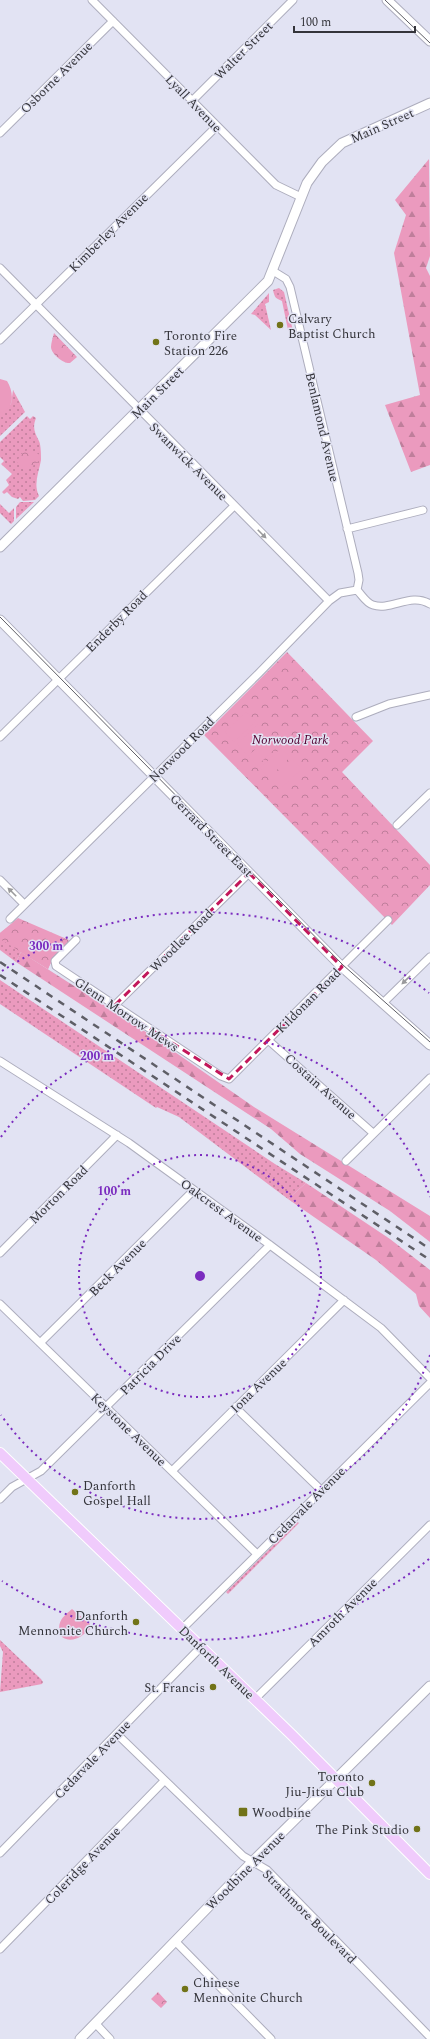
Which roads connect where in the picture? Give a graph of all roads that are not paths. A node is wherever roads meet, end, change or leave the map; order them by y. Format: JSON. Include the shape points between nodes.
{"nodes":[{"id":1,"x":92,"y":0,"type":"edge"},
{"id":2,"x":293,"y":0,"type":"edge"},
{"id":3,"x":387,"y":0,"type":"edge"},
{"id":4,"x":113,"y":21,"type":"junction"},
{"id":5,"x":430,"y":41,"type":"edge"},
{"id":6,"x":193,"y":100,"type":"junction"},
{"id":7,"x":430,"y":103,"type":"edge"},
{"id":8,"x":217,"y":126,"type":"junction"},
{"id":9,"x":0,"y":133,"type":"edge"},
{"id":10,"x":301,"y":197,"type":"junction"},
{"id":11,"x":0,"y":268,"type":"edge"},
{"id":12,"x":273,"y":271,"type":"junction"},
{"id":13,"x":35,"y":304,"type":"junction"},
{"id":14,"x":0,"y":340,"type":"edge"},
{"id":15,"x":139,"y":409,"type":"junction"},
{"id":16,"x":234,"y":506,"type":"junction"},
{"id":17,"x":423,"y":510,"type":"dead end"},
{"id":18,"x":347,"y":529,"type":"junction"},
{"id":19,"x":0,"y":547,"type":"edge"},
{"id":20,"x":357,"y":590,"type":"junction"},
{"id":21,"x":329,"y":601,"type":"junction"},
{"id":22,"x":430,"y":604,"type":"edge"},
{"id":23,"x":0,"y":620,"type":"edge"},
{"id":24,"x":58,"y":679,"type":"junction"},
{"id":25,"x":430,"y":695,"type":"edge"},
{"id":26,"x":356,"y":716,"type":"dead end"},
{"id":27,"x":0,"y":737,"type":"edge"},
{"id":28,"x":154,"y":776,"type":"junction"},
{"id":29,"x":430,"y":793,"type":"edge"},
{"id":30,"x":397,"y":825,"type":"dead end"},
{"id":31,"x":249,"y":873,"type":"junction"},
{"id":32,"x":0,"y":880,"type":"edge"},
{"id":33,"x":24,"y":904,"type":"junction"},
{"id":34,"x":10,"y":919,"type":"dead end"},
{"id":35,"x":388,"y":920,"type":"dead end"},
{"id":36,"x":76,"y":940,"type":"dead end"},
{"id":37,"x":430,"y":957,"type":"edge"},
{"id":38,"x":342,"y":967,"type":"junction"},
{"id":39,"x":383,"y":1003,"type":"junction"},
{"id":40,"x":114,"y":1006,"type":"junction"},
{"id":41,"x":268,"y":1040,"type":"junction"},
{"id":42,"x":430,"y":1044,"type":"edge"},
{"id":43,"x":0,"y":1061,"type":"edge"},
{"id":44,"x":430,"y":1078,"type":"edge"},
{"id":45,"x":229,"y":1079,"type":"joint"},
{"id":46,"x":373,"y":1133,"type":"junction"},
{"id":47,"x":117,"y":1136,"type":"junction"},
{"id":48,"x":346,"y":1160,"type":"dead end"},
{"id":49,"x":194,"y":1190,"type":"junction"},
{"id":50,"x":3,"y":1244,"type":"edge"},
{"id":51,"x":270,"y":1245,"type":"junction"},
{"id":52,"x":0,"y":1253,"type":"edge"},
{"id":53,"x":344,"y":1300,"type":"junction"},
{"id":54,"x":0,"y":1304,"type":"edge"},
{"id":55,"x":40,"y":1343,"type":"junction"},
{"id":56,"x":430,"y":1378,"type":"edge"},
{"id":57,"x":430,"y":1383,"type":"edge"},
{"id":58,"x":106,"y":1407,"type":"junction"},
{"id":59,"x":235,"y":1407,"type":"junction"},
{"id":60,"x":0,"y":1453,"type":"edge"},
{"id":61,"x":172,"y":1471,"type":"junction"},
{"id":62,"x":27,"y":1479,"type":"junction"},
{"id":63,"x":321,"y":1490,"type":"junction"},
{"id":64,"x":0,"y":1499,"type":"edge"},
{"id":65,"x":430,"y":1525,"type":"edge"},
{"id":66,"x":257,"y":1554,"type":"junction"},
{"id":67,"x":182,"y":1629,"type":"junction"},
{"id":68,"x":201,"y":1647,"type":"junction"},
{"id":69,"x":430,"y":1686,"type":"edge"},
{"id":70,"x":255,"y":1699,"type":"junction"},
{"id":71,"x":117,"y":1734,"type":"junction"},
{"id":72,"x":335,"y":1780,"type":"junction"},
{"id":73,"x":164,"y":1781,"type":"junction"},
{"id":74,"x":0,"y":1853,"type":"edge"},
{"id":75,"x":252,"y":1862,"type":"junction"},
{"id":76,"x":430,"y":1874,"type":"edge"},
{"id":77,"x":175,"y":1941,"type":"junction"},
{"id":78,"x":0,"y":1949,"type":"edge"},
{"id":79,"x":96,"y":2024,"type":"junction"},
{"id":80,"x":430,"y":2037,"type":"edge"},
{"id":81,"x":80,"y":2039,"type":"edge"},
{"id":82,"x":110,"y":2039,"type":"edge"},
{"id":83,"x":271,"y":2039,"type":"edge"}],
"edges":[{"from":1,"to":4,"type":"street","name":"Lyall Avenue"},
{"from":2,"to":6,"type":"street","name":"Walter Street"},
{"from":3,"to":5,"type":"main road"},
{"from":4,"to":6,"type":"street","name":"Lyall Avenue"},
{"from":4,"to":9,"type":"street","name":"Osborne Avenue"},
{"from":6,"to":8,"type":"street","name":"Lyall Avenue"},
{"from":7,"to":10,"type":"main road","name":"Main Street","via":[[342,144],[314,172]]},
{"from":8,"to":10,"type":"street","name":"Lyall Avenue","via":[[276,186]]},
{"from":8,"to":13,"type":"street","name":"Kimberley Avenue"},
{"from":10,"to":12,"type":"main road","name":"Main Street"},
{"from":11,"to":13,"type":"street","name":"Swanwick Avenue"},
{"from":12,"to":15,"type":"main road","name":"Main Street","via":[[268,281]]},
{"from":12,"to":18,"type":"street","name":"Benlamond Avenue","via":[[286,279],[290,287]]},
{"from":13,"to":14,"type":"street","name":"Kimberley Avenue"},
{"from":13,"to":15,"type":"street","name":"Swanwick Avenue"},
{"from":15,"to":16,"type":"street","name":"Swanwick Avenue"},
{"from":15,"to":19,"type":"main road","name":"Main Street"},
{"from":16,"to":21,"type":"street","name":"Swanwick Avenue","one_way":true},
{"from":16,"to":24,"type":"street","name":"Enderby Road"},
{"from":17,"to":18,"type":"street"},
{"from":18,"to":20,"type":"street","name":"Benlamond Avenue","via":[[358,573]]},
{"from":20,"to":21,"type":"street","name":"Norwood Road","via":[[340,593]]},
{"from":20,"to":22,"type":"street","via":[[375,606],[418,600]]},
{"from":21,"to":28,"type":"street","name":"Norwood Road","via":[[273,660]]},
{"from":23,"to":24,"type":"main road","name":"Gerrard Street East"},
{"from":24,"to":27,"type":"street","name":"Enderby Road"},
{"from":24,"to":28,"type":"main road","name":"Gerrard Street East"},
{"from":25,"to":26,"type":"street","via":[[389,704]]},
{"from":28,"to":31,"type":"main road","name":"Gerrard Street East"},
{"from":28,"to":33,"type":"street","name":"Norwood Road"},
{"from":29,"to":30,"type":"street"},
{"from":31,"to":38,"type":"main road","name":"Gerrard Street East"},
{"from":31,"to":40,"type":"street","name":"Woodlee Road"},
{"from":33,"to":32,"type":"street","one_way":true},
{"from":33,"to":34,"type":"street","name":"Norwood Road"},
{"from":35,"to":38,"type":"street","name":"Kildonan Road"},
{"from":36,"to":40,"type":"street","name":"Glenn Morrow Mews","via":[[55,961],[56,966]]},
{"from":37,"to":39,"type":"street","one_way":true},
{"from":38,"to":39,"type":"main road","name":"Gerrard Street East"},
{"from":38,"to":41,"type":"street","name":"Kildonan Road"},
{"from":39,"to":42,"type":"main road","name":"Gerrard Street East"},
{"from":40,"to":45,"type":"street","name":"Glenn Morrow Mews"},
{"from":41,"to":45,"type":"street","name":"Kildonan Road"},
{"from":41,"to":46,"type":"street","name":"Costain Avenue"},
{"from":43,"to":47,"type":"street","name":"Oakcrest Avenue"},
{"from":44,"to":46,"type":"street"},
{"from":46,"to":48,"type":"street"},
{"from":47,"to":49,"type":"street","name":"Oakcrest Avenue"},
{"from":47,"to":50,"type":"street","name":"Morton Road"},
{"from":49,"to":51,"type":"street","name":"Oakcrest Avenue"},
{"from":49,"to":55,"type":"street","name":"Beck Avenue"},
{"from":50,"to":52,"type":"street","name":"Morton Road"},
{"from":51,"to":53,"type":"street","name":"Oakcrest Avenue"},
{"from":51,"to":58,"type":"street","name":"Patricia Drive"},
{"from":53,"to":56,"type":"street","name":"Oakcrest Avenue","via":[[381,1328]]},
{"from":53,"to":59,"type":"street","name":"Iona Avenue"},
{"from":54,"to":55,"type":"street","name":"Keystone Avenue"},
{"from":55,"to":58,"type":"street","name":"Keystone Avenue"},
{"from":57,"to":63,"type":"street","name":"Cedarvale Avenue"},
{"from":58,"to":61,"type":"street","name":"Keystone Avenue"},
{"from":58,"to":62,"type":"street","name":"Patricia Drive","via":[[41,1471]]},
{"from":59,"to":61,"type":"street","name":"Iona Avenue"},
{"from":59,"to":63,"type":"street"},
{"from":60,"to":62,"type":"main road","name":"Danforth Avenue"},
{"from":61,"to":66,"type":"street","name":"Keystone Avenue"},
{"from":62,"to":64,"type":"street","name":"Patricia Drive","via":[[12,1487]]},
{"from":62,"to":67,"type":"main road","name":"Danforth Avenue"},
{"from":63,"to":66,"type":"street","name":"Cedarvale Avenue"},
{"from":65,"to":70,"type":"street","name":"Amroth Avenue"},
{"from":66,"to":67,"type":"street","name":"Cedarvale Avenue"},
{"from":67,"to":68,"type":"main road","name":"Danforth Avenue"},
{"from":68,"to":70,"type":"main road","name":"Danforth Avenue"},
{"from":68,"to":71,"type":"street","name":"Cedarvale Avenue"},
{"from":69,"to":72,"type":"main road","name":"Woodbine Avenue"},
{"from":70,"to":72,"type":"main road","name":"Danforth Avenue"},
{"from":71,"to":73,"type":"street","name":"Strathmore Boulevard"},
{"from":71,"to":74,"type":"street","name":"Cedarvale Avenue"},
{"from":72,"to":75,"type":"main road","name":"Woodbine Avenue"},
{"from":72,"to":76,"type":"main road","name":"Danforth Avenue"},
{"from":73,"to":75,"type":"street","name":"Strathmore Boulevard"},
{"from":73,"to":78,"type":"street","name":"Coleridge Avenue"},
{"from":75,"to":77,"type":"main road","name":"Woodbine Avenue"},
{"from":75,"to":80,"type":"street","name":"Strathmore Boulevard","via":[[267,1870]]},
{"from":77,"to":79,"type":"main road","name":"Woodbine Avenue"},
{"from":77,"to":83,"type":"street"},
{"from":79,"to":81,"type":"main road","name":"Woodbine Avenue"},
{"from":79,"to":82,"type":"street"}]}
